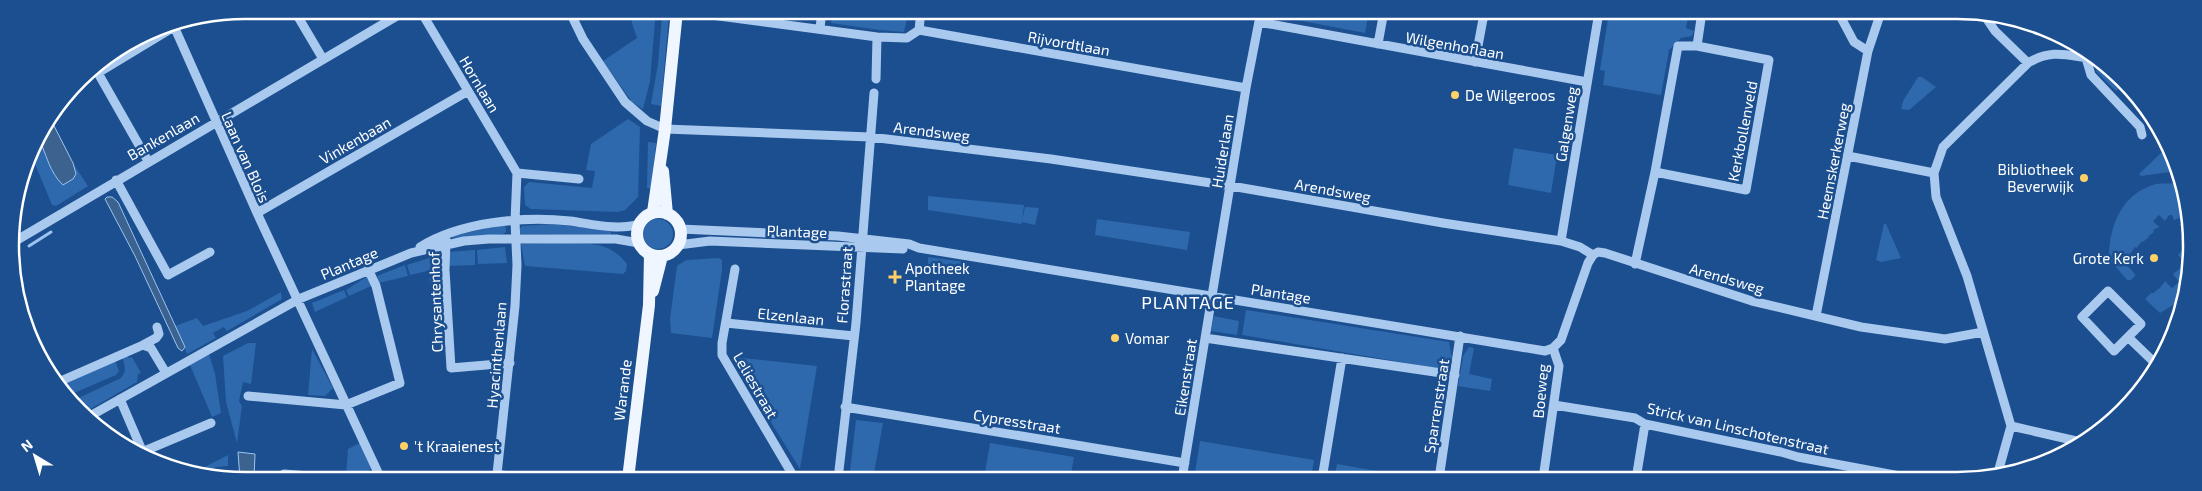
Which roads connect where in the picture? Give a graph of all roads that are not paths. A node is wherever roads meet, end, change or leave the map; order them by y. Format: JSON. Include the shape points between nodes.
{"nodes":[{"id":1,"x":299,"y":19,"type":"edge"},
{"id":2,"x":392,"y":19,"type":"edge"},
{"id":3,"x":425,"y":19,"type":"edge"},
{"id":4,"x":573,"y":19,"type":"edge"},
{"id":5,"x":676,"y":19,"type":"edge"},
{"id":6,"x":751,"y":19,"type":"edge"},
{"id":7,"x":821,"y":19,"type":"edge"},
{"id":8,"x":920,"y":19,"type":"edge"},
{"id":9,"x":1259,"y":19,"type":"edge"},
{"id":10,"x":1383,"y":19,"type":"edge"},
{"id":11,"x":1483,"y":19,"type":"edge"},
{"id":12,"x":1598,"y":19,"type":"edge"},
{"id":13,"x":1701,"y":19,"type":"edge"},
{"id":14,"x":1842,"y":19,"type":"edge"},
{"id":15,"x":1879,"y":19,"type":"edge"},
{"id":16,"x":1988,"y":21,"type":"edge"},
{"id":17,"x":1258,"y":22,"type":"junction"},
{"id":18,"x":820,"y":28,"type":"junction"},
{"id":19,"x":175,"y":30,"type":"edge"},
{"id":20,"x":919,"y":30,"type":"junction"},
{"id":21,"x":877,"y":37,"type":"junction"},
{"id":22,"x":1378,"y":44,"type":"junction"},
{"id":23,"x":1697,"y":46,"type":"junction"},
{"id":24,"x":1868,"y":51,"type":"junction"},
{"id":25,"x":2083,"y":58,"type":"edge"},
{"id":26,"x":323,"y":59,"type":"junction"},
{"id":27,"x":1475,"y":62,"type":"junction"},
{"id":28,"x":2028,"y":63,"type":"junction"},
{"id":29,"x":2090,"y":63,"type":"edge"},
{"id":30,"x":96,"y":75,"type":"edge"},
{"id":31,"x":876,"y":79,"type":"dead end"},
{"id":32,"x":1587,"y":82,"type":"junction"},
{"id":33,"x":1246,"y":88,"type":"junction"},
{"id":34,"x":468,"y":90,"type":"junction"},
{"id":35,"x":874,"y":93,"type":"dead end"},
{"id":36,"x":216,"y":122,"type":"junction"},
{"id":37,"x":665,"y":129,"type":"junction"},
{"id":38,"x":2142,"y":135,"type":"dead end"},
{"id":39,"x":870,"y":137,"type":"junction"},
{"id":40,"x":660,"y":156,"type":"junction"},
{"id":41,"x":1848,"y":156,"type":"junction"},
{"id":42,"x":148,"y":161,"type":"junction"},
{"id":43,"x":1655,"y":172,"type":"junction"},
{"id":44,"x":517,"y":173,"type":"junction"},
{"id":45,"x":1934,"y":173,"type":"junction"},
{"id":46,"x":579,"y":179,"type":"dead end"},
{"id":47,"x":116,"y":180,"type":"junction"},
{"id":48,"x":1231,"y":186,"type":"junction"},
{"id":49,"x":653,"y":212,"type":"junction"},
{"id":50,"x":257,"y":213,"type":"junction"},
{"id":51,"x":667,"y":214,"type":"junction"},
{"id":52,"x":515,"y":221,"type":"junction"},
{"id":53,"x":639,"y":224,"type":"junction"},
{"id":54,"x":680,"y":229,"type":"junction"},
{"id":55,"x":445,"y":234,"type":"junction"},
{"id":56,"x":19,"y":239,"type":"edge"},
{"id":57,"x":516,"y":239,"type":"junction"},
{"id":58,"x":862,"y":240,"type":"junction"},
{"id":59,"x":1561,"y":241,"type":"junction"},
{"id":60,"x":638,"y":243,"type":"junction"},
{"id":61,"x":446,"y":245,"type":"junction"},
{"id":62,"x":678,"y":245,"type":"junction"},
{"id":63,"x":210,"y":252,"type":"dead end"},
{"id":64,"x":411,"y":253,"type":"junction"},
{"id":65,"x":656,"y":255,"type":"junction"},
{"id":66,"x":1593,"y":255,"type":"junction"},
{"id":67,"x":1636,"y":264,"type":"junction"},
{"id":68,"x":368,"y":269,"type":"junction"},
{"id":69,"x":735,"y":269,"type":"dead end"},
{"id":70,"x":1212,"y":296,"type":"junction"},
{"id":71,"x":298,"y":299,"type":"junction"},
{"id":72,"x":1816,"y":316,"type":"junction"},
{"id":73,"x":726,"y":323,"type":"junction"},
{"id":74,"x":157,"y":327,"type":"dead end"},
{"id":75,"x":1983,"y":332,"type":"junction"},
{"id":76,"x":854,"y":336,"type":"junction"},
{"id":77,"x":1460,"y":336,"type":"junction"},
{"id":78,"x":1205,"y":338,"type":"junction"},
{"id":79,"x":2129,"y":338,"type":"junction"},
{"id":80,"x":143,"y":345,"type":"junction"},
{"id":81,"x":1553,"y":348,"type":"junction"},
{"id":82,"x":1342,"y":358,"type":"junction"},
{"id":83,"x":2152,"y":360,"type":"edge"},
{"id":84,"x":510,"y":363,"type":"junction"},
{"id":85,"x":166,"y":373,"type":"junction"},
{"id":86,"x":1455,"y":374,"type":"junction"},
{"id":87,"x":63,"y":380,"type":"edge"},
{"id":88,"x":248,"y":396,"type":"dead end"},
{"id":89,"x":120,"y":399,"type":"junction"},
{"id":90,"x":346,"y":405,"type":"junction"},
{"id":91,"x":1554,"y":405,"type":"junction"},
{"id":92,"x":845,"y":406,"type":"junction"},
{"id":93,"x":94,"y":414,"type":"edge"},
{"id":94,"x":211,"y":423,"type":"dead end"},
{"id":95,"x":1645,"y":424,"type":"junction"},
{"id":96,"x":2011,"y":426,"type":"junction"},
{"id":97,"x":2073,"y":440,"type":"edge"},
{"id":98,"x":140,"y":446,"type":"edge"},
{"id":99,"x":149,"y":451,"type":"edge"},
{"id":100,"x":1185,"y":463,"type":"junction"},
{"id":101,"x":1999,"y":468,"type":"edge"},
{"id":102,"x":378,"y":472,"type":"edge"},
{"id":103,"x":497,"y":472,"type":"edge"},
{"id":104,"x":629,"y":472,"type":"edge"},
{"id":105,"x":791,"y":472,"type":"edge"},
{"id":106,"x":839,"y":472,"type":"edge"},
{"id":107,"x":1183,"y":472,"type":"edge"},
{"id":108,"x":1323,"y":472,"type":"edge"},
{"id":109,"x":1440,"y":472,"type":"edge"},
{"id":110,"x":1543,"y":472,"type":"edge"},
{"id":111,"x":1637,"y":472,"type":"edge"},
{"id":112,"x":1867,"y":472,"type":"edge"}],
"edges":[{"from":1,"to":26,"type":"street"},
{"from":2,"to":26,"type":"street","name":"Bankenlaan"},
{"from":3,"to":34,"type":"street","name":"Hornlaan"},
{"from":4,"to":37,"type":"street","via":[[625,102],[647,121]]},
{"from":5,"to":37,"type":"main road"},
{"from":6,"to":18,"type":"street","name":"Rijvordtlaan"},
{"from":7,"to":18,"type":"street"},
{"from":8,"to":20,"type":"street"},
{"from":9,"to":17,"type":"street","name":"Huiderlaan"},
{"from":10,"to":22,"type":"street"},
{"from":11,"to":27,"type":"street"},
{"from":12,"to":32,"type":"street","name":"Galgenweg"},
{"from":13,"to":23,"type":"street"},
{"from":14,"to":24,"type":"street","via":[[1854,42]]},
{"from":15,"to":24,"type":"street","name":"Heemskerkerweg"},
{"from":16,"to":28,"type":"street"},
{"from":17,"to":22,"type":"street","name":"Wilgenhoflaan"},
{"from":17,"to":33,"type":"street","name":"Huiderlaan"},
{"from":18,"to":21,"type":"street","name":"Rijvordtlaan"},
{"from":19,"to":36,"type":"street","name":"Laan van Blois"},
{"from":20,"to":21,"type":"street","name":"Rijvordtlaan","via":[[907,38]]},
{"from":20,"to":33,"type":"street","name":"Rijvordtlaan"},
{"from":21,"to":31,"type":"street"},
{"from":22,"to":27,"type":"street","name":"Wilgenhoflaan"},
{"from":23,"to":43,"type":"street","name":"Kerkbollenveld","via":[[1678,46]]},
{"from":23,"to":43,"type":"street","name":"Kerkbollenveld","via":[[1769,60],[1746,190]]},
{"from":24,"to":41,"type":"street","name":"Heemskerkerweg"},
{"from":25,"to":28,"type":"street","via":[[2054,53]]},
{"from":26,"to":36,"type":"street","name":"Bankenlaan"},
{"from":27,"to":32,"type":"street","name":"Wilgenhoflaan"},
{"from":28,"to":45,"type":"street","via":[[1942,147]]},
{"from":29,"to":38,"type":"street","via":[[2091,75],[2140,127]]},
{"from":30,"to":42,"type":"street"},
{"from":32,"to":59,"type":"street","name":"Galgenweg"},
{"from":33,"to":48,"type":"street","name":"Huiderlaan"},
{"from":34,"to":44,"type":"street","name":"Hornlaan"},
{"from":34,"to":50,"type":"street","name":"Vinkenbaan"},
{"from":35,"to":39,"type":"street","name":"Florastraat"},
{"from":36,"to":42,"type":"street","name":"Bankenlaan"},
{"from":36,"to":50,"type":"street","name":"Laan van Blois"},
{"from":37,"to":39,"type":"street","name":"Arendsweg"},
{"from":37,"to":40,"type":"main road"},
{"from":39,"to":48,"type":"street","name":"Arendsweg"},
{"from":39,"to":58,"type":"street","name":"Florastraat"},
{"from":40,"to":49,"type":"main road"},
{"from":40,"to":51,"type":"main road"},
{"from":41,"to":45,"type":"street"},
{"from":41,"to":72,"type":"street","name":"Heemskerkerweg"},
{"from":42,"to":47,"type":"street","name":"Bankenlaan"},
{"from":43,"to":67,"type":"street","name":"Kerkbollenveld"},
{"from":44,"to":46,"type":"street"},
{"from":44,"to":52,"type":"street"},
{"from":45,"to":75,"type":"street","via":[[1936,197],[1967,276]]},
{"from":47,"to":56,"type":"street","name":"Bankenlaan"},
{"from":47,"to":63,"type":"street","via":[[168,275]]},
{"from":48,"to":59,"type":"street","name":"Arendsweg"},
{"from":48,"to":70,"type":"street","name":"Huiderlaan"},
{"from":49,"to":51,"type":"main road"},
{"from":49,"to":53,"type":"main road"},
{"from":50,"to":71,"type":"street","name":"Laan van Blois"},
{"from":51,"to":54,"type":"main road","via":[[673,217]]},
{"from":52,"to":53,"type":"street","name":"Plantage","via":[[542,219],[622,227]]},
{"from":52,"to":55,"type":"street","name":"Plantage"},
{"from":52,"to":57,"type":"street"},
{"from":53,"to":60,"type":"main road"},
{"from":54,"to":58,"type":"street","name":"Plantage","via":[[838,236]]},
{"from":54,"to":62,"type":"main road"},
{"from":55,"to":61,"type":"street","name":"Chrysantenhof"},
{"from":55,"to":64,"type":"street","name":"Plantage"},
{"from":57,"to":60,"type":"street","name":"Plantage","via":[[616,239]]},
{"from":57,"to":61,"type":"street","name":"Plantage"},
{"from":57,"to":84,"type":"street","name":"Hyacinthenlaan"},
{"from":58,"to":62,"type":"street","name":"Plantage","via":[[710,241]]},
{"from":58,"to":70,"type":"street","name":"Plantage","via":[[909,244]]},
{"from":58,"to":76,"type":"street","name":"Florastraat"},
{"from":59,"to":66,"type":"street","name":"Arendsweg"},
{"from":60,"to":65,"type":"main road"},
{"from":61,"to":64,"type":"street","name":"Plantage"},
{"from":61,"to":84,"type":"street","name":"Chrysantenhof","via":[[452,368]]},
{"from":62,"to":65,"type":"main road","via":[[671,252]]},
{"from":64,"to":68,"type":"street","name":"Plantage"},
{"from":65,"to":104,"type":"main road","name":"Warande"},
{"from":66,"to":67,"type":"street","name":"Arendsweg","via":[[1598,252]]},
{"from":66,"to":81,"type":"street","name":"Boeweg","via":[[1561,340]]},
{"from":67,"to":72,"type":"street","name":"Arendsweg","via":[[1752,301]]},
{"from":68,"to":71,"type":"street","name":"Plantage"},
{"from":68,"to":90,"type":"street","via":[[376,286],[400,383]]},
{"from":69,"to":73,"type":"street","name":"Leliestraat"},
{"from":70,"to":77,"type":"street","name":"Plantage"},
{"from":70,"to":78,"type":"street","name":"Eikenstraat"},
{"from":71,"to":85,"type":"street"},
{"from":71,"to":90,"type":"street","name":"Laan van Blois"},
{"from":72,"to":75,"type":"street","name":"Arendsweg","via":[[1945,340]]},
{"from":73,"to":76,"type":"street","name":"Elzenlaan"},
{"from":73,"to":105,"type":"street","name":"Leliestraat","via":[[722,355]]},
{"from":74,"to":80,"type":"street","via":[[159,334],[156,338]]},
{"from":75,"to":96,"type":"street"},
{"from":76,"to":92,"type":"street","name":"Florastraat"},
{"from":77,"to":81,"type":"street","name":"Plantage","via":[[1535,350]]},
{"from":77,"to":86,"type":"street","name":"Sparrenstraat"},
{"from":78,"to":82,"type":"street"},
{"from":78,"to":100,"type":"street","name":"Eikenstraat"},
{"from":79,"to":79,"type":"street","via":[[2141,324],[2108,291],[2082,317],[2114,352]]},
{"from":79,"to":83,"type":"street"},
{"from":80,"to":85,"type":"street","via":[[151,348]]},
{"from":80,"to":87,"type":"street"},
{"from":81,"to":91,"type":"street","name":"Boeweg","via":[[1559,366]]},
{"from":82,"to":86,"type":"street"},
{"from":82,"to":108,"type":"street"},
{"from":84,"to":103,"type":"street","name":"Hyacinthenlaan"},
{"from":85,"to":89,"type":"street"},
{"from":86,"to":109,"type":"street","name":"Sparrenstraat"},
{"from":88,"to":90,"type":"street"},
{"from":89,"to":93,"type":"street"},
{"from":89,"to":98,"type":"street"},
{"from":90,"to":102,"type":"street","name":"Laan van Blois"},
{"from":91,"to":95,"type":"street","name":"Strick van Linschotenstraat","via":[[1636,418]]},
{"from":91,"to":110,"type":"street","name":"Boeweg"},
{"from":92,"to":100,"type":"street","name":"Cypresstraat"},
{"from":92,"to":106,"type":"street","name":"Florastraat"},
{"from":94,"to":99,"type":"street"},
{"from":95,"to":111,"type":"street"},
{"from":95,"to":112,"type":"street","name":"Strick van Linschotenstraat"},
{"from":96,"to":97,"type":"street"},
{"from":96,"to":101,"type":"street"},
{"from":100,"to":107,"type":"street","name":"Eikenstraat"}]}
